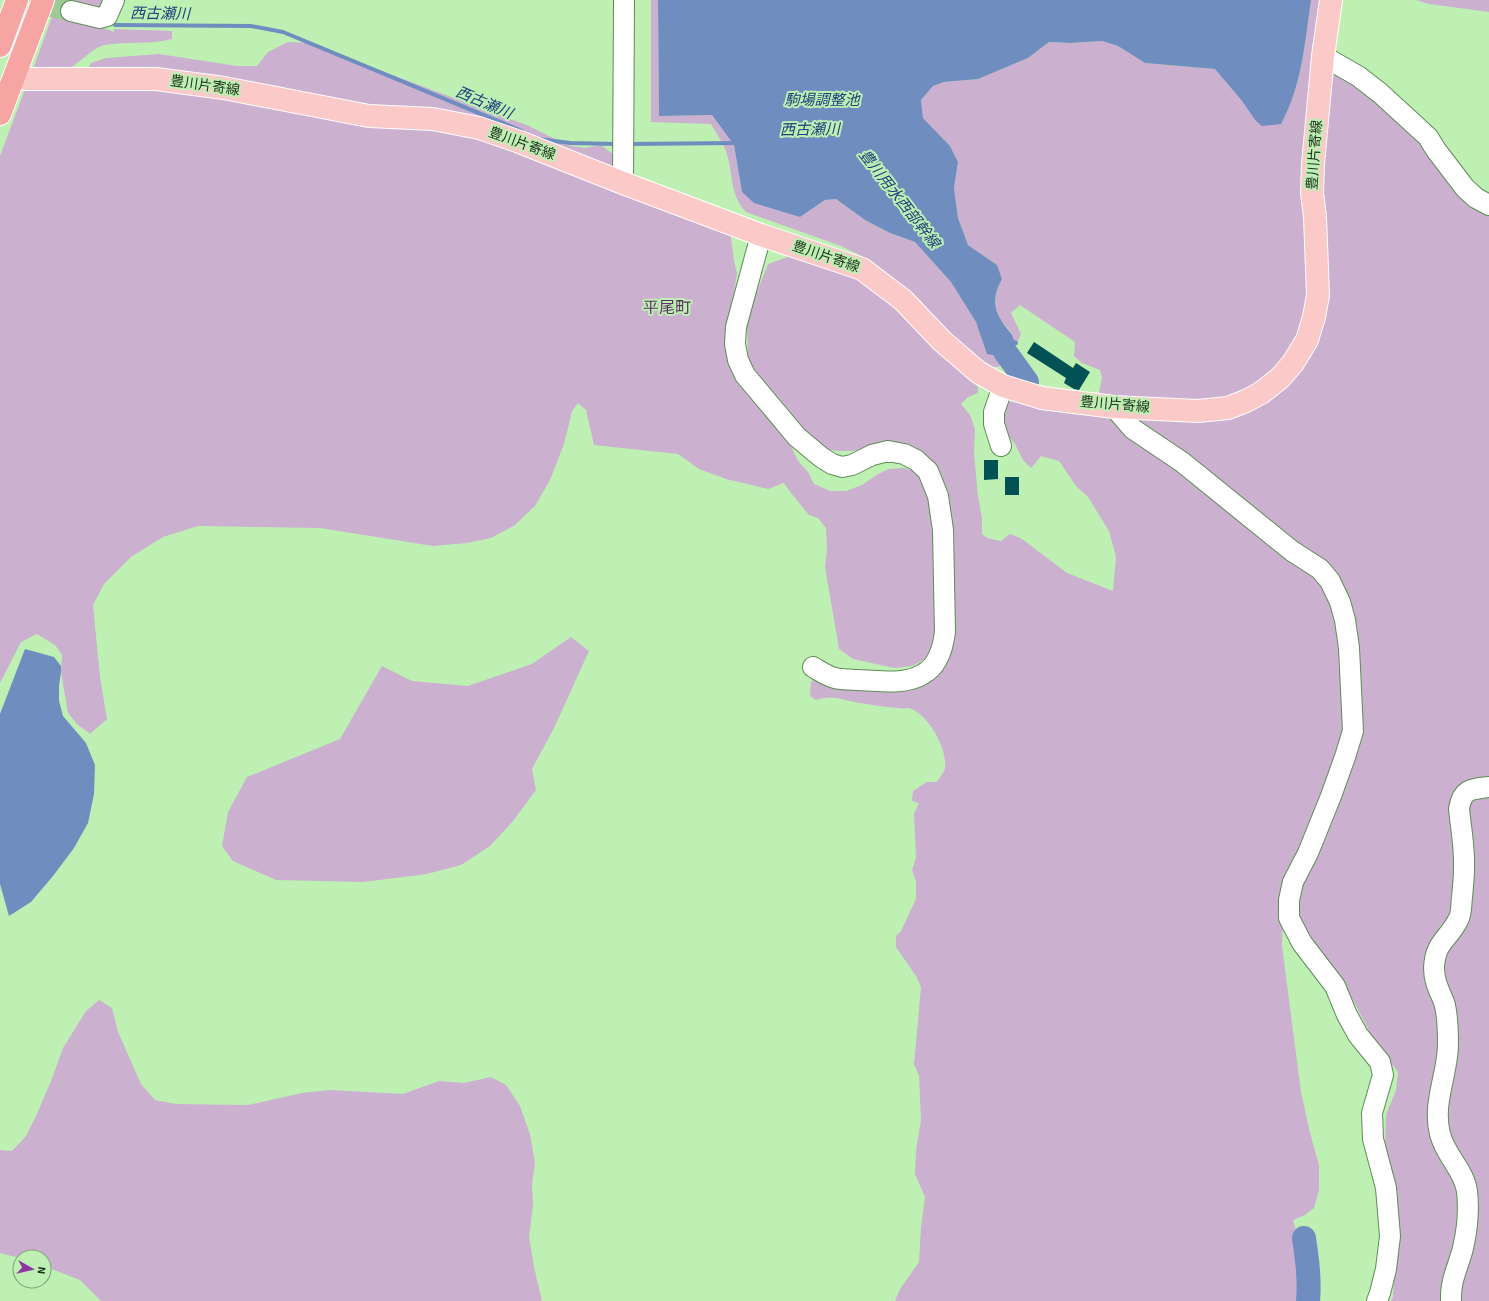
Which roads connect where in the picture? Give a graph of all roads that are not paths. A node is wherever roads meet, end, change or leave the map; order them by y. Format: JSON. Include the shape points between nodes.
{"nodes":[{"id":1,"x":17,"y":0,"type":"edge"},
{"id":2,"x":43,"y":0,"type":"edge"},
{"id":3,"x":114,"y":0,"type":"edge"},
{"id":4,"x":624,"y":0,"type":"edge"},
{"id":5,"x":1331,"y":0,"type":"edge"},
{"id":6,"x":71,"y":12,"type":"tunnel mouth"},
{"id":7,"x":0,"y":46,"type":"edge"},
{"id":8,"x":1323,"y":56,"type":"junction"},
{"id":9,"x":26,"y":79,"type":"dead end"},
{"id":10,"x":0,"y":114,"type":"edge"},
{"id":11,"x":623,"y":183,"type":"junction"},
{"id":12,"x":1489,"y":205,"type":"edge"},
{"id":13,"x":761,"y":235,"type":"junction"},
{"id":14,"x":1003,"y":386,"type":"junction"},
{"id":15,"x":1114,"y":407,"type":"junction"},
{"id":16,"x":1001,"y":446,"type":"dead end"},
{"id":17,"x":813,"y":667,"type":"dead end"},
{"id":18,"x":1489,"y":787,"type":"edge"},
{"id":19,"x":1377,"y":1301,"type":"edge"},
{"id":20,"x":1451,"y":1301,"type":"edge"}],
"edges":[{"from":1,"to":7,"type":"highway"},
{"from":2,"to":10,"type":"highway"},
{"from":3,"to":6,"type":"street","via":[[107,16],[100,18]]},
{"from":4,"to":11,"type":"street"},
{"from":5,"to":8,"type":"main road","name":"豊川片寄線"},
{"from":8,"to":12,"type":"street","via":[[1358,76],[1380,93],[1428,137],[1465,188]]},
{"from":8,"to":15,"type":"main road","name":"豊川片寄線","via":[[1312,193],[1318,295],[1307,340],[1280,378],[1261,393],[1228,408],[1198,411]]},
{"from":9,"to":11,"type":"main road","name":"豊川片寄線","via":[[156,79],[224,88],[369,116],[433,119],[479,128]]},
{"from":11,"to":13,"type":"main road","name":"豊川片寄線"},
{"from":13,"to":14,"type":"main road","name":"豊川片寄線","via":[[862,269],[903,300],[942,341],[978,372]]},
{"from":13,"to":17,"type":"street","via":[[736,327],[735,344],[738,360],[745,375],[797,437],[832,464],[842,467],[852,465],[872,455],[888,452],[904,454],[916,460],[928,471],[938,496],[943,530],[945,632],[944,644],[932,666],[923,674],[909,680],[895,681],[836,679]]},
{"from":14,"to":15,"type":"main road","name":"豊川片寄線","via":[[1042,398]]},
{"from":14,"to":16,"type":"street","via":[[994,412],[994,424]]},
{"from":15,"to":19,"type":"street","via":[[1133,429],[1182,462],[1292,551],[1320,568],[1330,581],[1340,602],[1349,648],[1352,731],[1331,796],[1293,882],[1288,900],[1289,918],[1302,943],[1335,986],[1358,1036],[1380,1062],[1383,1075],[1372,1113],[1373,1139],[1386,1188],[1390,1236],[1386,1269]]},
{"from":18,"to":20,"type":"street","via":[[1470,790],[1460,801],[1464,868],[1461,911],[1459,920],[1436,952],[1434,968],[1435,980],[1447,1014],[1448,1054],[1438,1102],[1440,1134],[1463,1176],[1467,1190],[1466,1234],[1453,1278]]}]}
